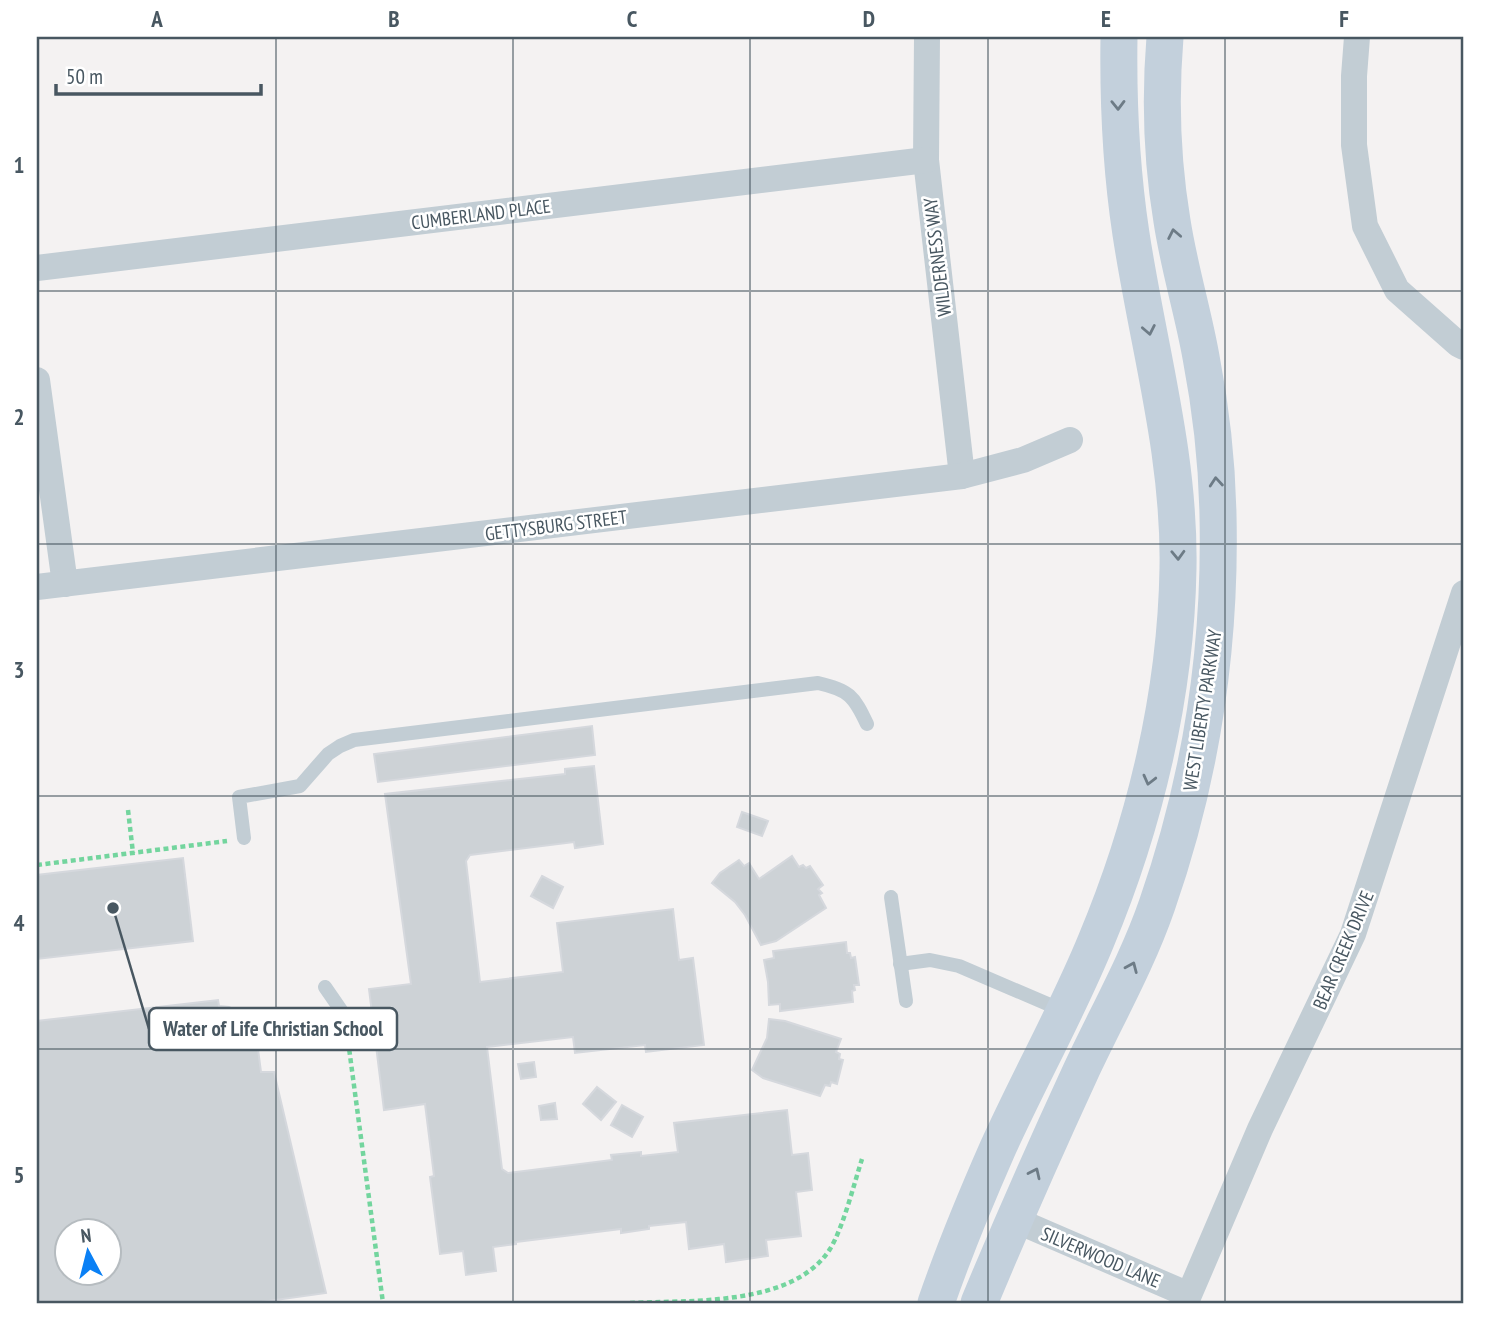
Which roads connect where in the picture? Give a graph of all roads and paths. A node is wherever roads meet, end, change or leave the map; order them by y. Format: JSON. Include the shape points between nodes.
{"nodes":[{"id":1,"x":927,"y":37,"type":"edge"},
{"id":2,"x":1119,"y":37,"type":"edge"},
{"id":3,"x":1165,"y":37,"type":"edge"},
{"id":4,"x":1357,"y":37,"type":"edge"},
{"id":5,"x":926,"y":160,"type":"junction"},
{"id":6,"x":37,"y":268,"type":"edge"},
{"id":7,"x":1464,"y":347,"type":"edge"},
{"id":8,"x":37,"y":380,"type":"edge"},
{"id":9,"x":1070,"y":440,"type":"dead end"},
{"id":10,"x":962,"y":476,"type":"junction"},
{"id":11,"x":65,"y":584,"type":"junction"},
{"id":12,"x":37,"y":587,"type":"edge"},
{"id":13,"x":1464,"y":593,"type":"edge"},
{"id":14,"x":867,"y":724,"type":"dead end"},
{"id":15,"x":128,"y":810,"type":"dead end"},
{"id":16,"x":244,"y":838,"type":"joint"},
{"id":17,"x":133,"y":853,"type":"junction"},
{"id":18,"x":37,"y":865,"type":"edge"},
{"id":19,"x":891,"y":897,"type":"dead end"},
{"id":20,"x":900,"y":964,"type":"junction"},
{"id":21,"x":325,"y":987,"type":"dead end"},
{"id":22,"x":906,"y":1001,"type":"dead end"},
{"id":23,"x":1064,"y":1011,"type":"junction"},
{"id":24,"x":345,"y":1016,"type":"joint"},
{"id":25,"x":862,"y":1159,"type":"dead end"},
{"id":26,"x":1013,"y":1219,"type":"junction"},
{"id":27,"x":1189,"y":1295,"type":"joint"},
{"id":28,"x":383,"y":1303,"type":"edge"},
{"id":29,"x":630,"y":1303,"type":"edge"},
{"id":30,"x":936,"y":1303,"type":"edge"},
{"id":31,"x":979,"y":1303,"type":"edge"}],
"edges":[{"from":1,"to":5,"type":"street","name":"WILDERNESS WAY"},
{"from":2,"to":23,"type":"street","name":"WEST LIBERTY PARKWAY","one_way":true,"via":[[1121,163],[1172,455],[1178,568],[1163,715],[1141,810],[1096,941]]},
{"from":26,"to":3,"type":"street","name":"WEST LIBERTY PARKWAY","one_way":true,"via":[[1156,908],[1188,797],[1214,655],[1219,585],[1212,432],[1167,190]]},
{"from":4,"to":7,"type":"street","via":[[1354,145],[1365,226],[1397,290]]},
{"from":5,"to":6,"type":"street","name":"CUMBERLAND PLACE"},
{"from":5,"to":10,"type":"street","name":"WILDERNESS WAY"},
{"from":8,"to":11,"type":"street"},
{"from":9,"to":10,"type":"street","name":"GETTYSBURG STREET","via":[[1023,460]]},
{"from":10,"to":11,"type":"street","name":"GETTYSBURG STREET"},
{"from":11,"to":12,"type":"street","name":"GETTYSBURG STREET"},
{"from":13,"to":27,"type":"street","name":"BEAR CREEK DRIVE","via":[[1353,934],[1260,1129]]},
{"from":14,"to":16,"type":"lane","via":[[857,703],[840,688],[818,683],[354,740],[328,754],[300,786],[239,797]]},
{"from":15,"to":17,"type":"path"},
{"from":16,"to":17,"type":"path"},
{"from":17,"to":18,"type":"path"},
{"from":19,"to":20,"type":"lane"},
{"from":20,"to":22,"type":"lane"},
{"from":20,"to":23,"type":"lane","via":[[930,960],[959,966]]},
{"from":21,"to":24,"type":"lane"},
{"from":23,"to":30,"type":"street","name":"WEST LIBERTY PARKWAY","via":[[998,1149]]},
{"from":24,"to":28,"type":"path"},
{"from":25,"to":29,"type":"path","via":[[830,1250],[793,1282],[728,1298]]},
{"from":26,"to":27,"type":"street","name":"SILVERWOOD LANE"},
{"from":26,"to":31,"type":"street","name":"WEST LIBERTY PARKWAY"}]}
